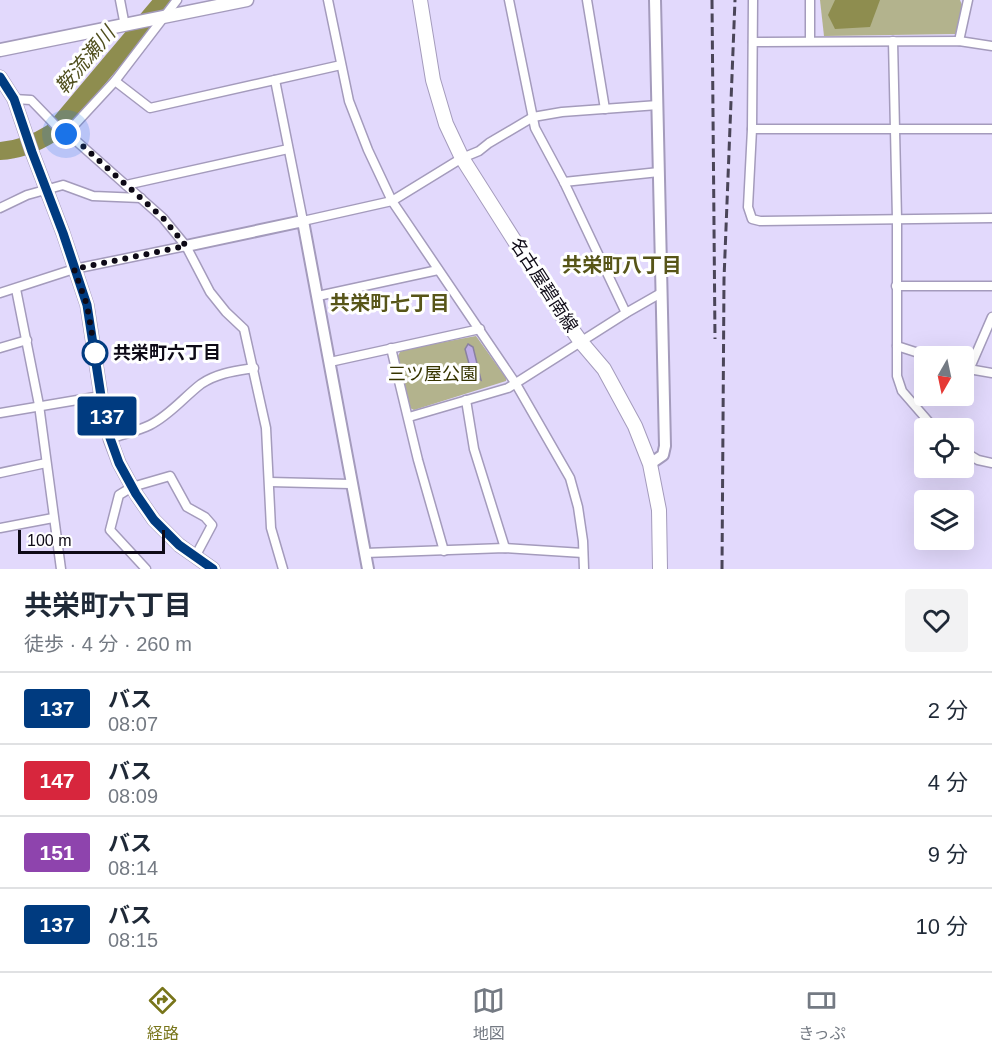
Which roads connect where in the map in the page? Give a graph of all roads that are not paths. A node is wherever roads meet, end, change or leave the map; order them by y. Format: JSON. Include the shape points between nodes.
{"nodes":[{"id":1,"x":120,"y":0,"type":"edge"},
{"id":2,"x":177,"y":0,"type":"edge"},
{"id":3,"x":247,"y":0,"type":"edge"},
{"id":4,"x":328,"y":0,"type":"edge"},
{"id":5,"x":420,"y":0,"type":"edge"},
{"id":6,"x":509,"y":0,"type":"edge"},
{"id":7,"x":586,"y":0,"type":"edge"},
{"id":8,"x":655,"y":0,"type":"edge"},
{"id":9,"x":753,"y":0,"type":"edge"},
{"id":10,"x":810,"y":0,"type":"edge"},
{"id":11,"x":968,"y":0,"type":"edge"},
{"id":12,"x":158,"y":18,"type":"junction"},
{"id":13,"x":128,"y":25,"type":"junction"},
{"id":14,"x":810,"y":41,"type":"junction"},
{"id":15,"x":893,"y":41,"type":"junction"},
{"id":16,"x":959,"y":41,"type":"junction"},
{"id":17,"x":753,"y":42,"type":"junction"},
{"id":18,"x":992,"y":46,"type":"edge"},
{"id":19,"x":0,"y":50,"type":"edge"},
{"id":20,"x":341,"y":65,"type":"junction"},
{"id":21,"x":0,"y":77,"type":"edge"},
{"id":22,"x":275,"y":80,"type":"junction"},
{"id":23,"x":115,"y":81,"type":"junction"},
{"id":24,"x":14,"y":99,"type":"junction"},
{"id":25,"x":658,"y":105,"type":"junction"},
{"id":26,"x":605,"y":109,"type":"junction"},
{"id":27,"x":533,"y":117,"type":"junction"},
{"id":28,"x":894,"y":128,"type":"junction"},
{"id":29,"x":752,"y":129,"type":"junction"},
{"id":30,"x":992,"y":129,"type":"edge"},
{"id":31,"x":64,"y":133,"type":"junction"},
{"id":32,"x":288,"y":149,"type":"junction"},
{"id":33,"x":462,"y":158,"type":"junction"},
{"id":34,"x":659,"y":172,"type":"junction"},
{"id":35,"x":564,"y":182,"type":"junction"},
{"id":36,"x":126,"y":185,"type":"junction"},
{"id":37,"x":47,"y":189,"type":"junction"},
{"id":38,"x":141,"y":198,"type":"junction"},
{"id":39,"x":392,"y":201,"type":"junction"},
{"id":40,"x":0,"y":208,"type":"edge"},
{"id":41,"x":897,"y":219,"type":"junction"},
{"id":42,"x":992,"y":219,"type":"edge"},
{"id":43,"x":303,"y":221,"type":"junction"},
{"id":44,"x":186,"y":246,"type":"junction"},
{"id":45,"x":74,"y":269,"type":"junction"},
{"id":46,"x":438,"y":270,"type":"junction"},
{"id":47,"x":896,"y":286,"type":"junction"},
{"id":48,"x":992,"y":286,"type":"edge"},
{"id":49,"x":16,"y":288,"type":"junction"},
{"id":50,"x":0,"y":293,"type":"edge"},
{"id":51,"x":662,"y":293,"type":"junction"},
{"id":52,"x":318,"y":296,"type":"junction"},
{"id":53,"x":626,"y":313,"type":"junction"},
{"id":54,"x":992,"y":316,"type":"edge"},
{"id":55,"x":480,"y":329,"type":"junction"},
{"id":56,"x":27,"y":340,"type":"junction"},
{"id":57,"x":581,"y":342,"type":"junction"},
{"id":58,"x":897,"y":345,"type":"junction"},
{"id":59,"x":0,"y":348,"type":"edge"},
{"id":60,"x":392,"y":348,"type":"junction"},
{"id":61,"x":914,"y":351,"type":"edge"},
{"id":62,"x":974,"y":353,"type":"edge"},
{"id":63,"x":330,"y":362,"type":"junction"},
{"id":64,"x":254,"y":368,"type":"junction"},
{"id":65,"x":974,"y":370,"type":"edge"},
{"id":66,"x":992,"y":373,"type":"edge"},
{"id":67,"x":516,"y":384,"type":"junction"},
{"id":68,"x":101,"y":396,"type":"junction"},
{"id":69,"x":466,"y":400,"type":"junction"},
{"id":70,"x":39,"y":405,"type":"junction"},
{"id":71,"x":0,"y":413,"type":"edge"},
{"id":72,"x":409,"y":417,"type":"junction"},
{"id":73,"x":925,"y":418,"type":"edge"},
{"id":74,"x":110,"y":438,"type":"junction"},
{"id":75,"x":974,"y":458,"type":"edge"},
{"id":76,"x":992,"y":462,"type":"edge"},
{"id":77,"x":46,"y":463,"type":"junction"},
{"id":78,"x":650,"y":464,"type":"junction"},
{"id":79,"x":0,"y":473,"type":"edge"},
{"id":80,"x":270,"y":482,"type":"junction"},
{"id":81,"x":350,"y":484,"type":"junction"},
{"id":82,"x":132,"y":487,"type":"junction"},
{"id":83,"x":53,"y":518,"type":"junction"},
{"id":84,"x":0,"y":528,"type":"edge"},
{"id":85,"x":505,"y":548,"type":"junction"},
{"id":86,"x":444,"y":551,"type":"junction"},
{"id":87,"x":365,"y":553,"type":"junction"},
{"id":88,"x":583,"y":553,"type":"junction"},
{"id":89,"x":195,"y":557,"type":"junction"},
{"id":90,"x":61,"y":569,"type":"edge"},
{"id":91,"x":146,"y":569,"type":"edge"},
{"id":92,"x":213,"y":569,"type":"edge"},
{"id":93,"x":283,"y":569,"type":"edge"},
{"id":94,"x":368,"y":569,"type":"edge"},
{"id":95,"x":584,"y":569,"type":"edge"},
{"id":96,"x":660,"y":569,"type":"edge"}],
"edges":[{"from":1,"to":13,"type":"street"},
{"from":2,"to":12,"type":"street"},
{"from":3,"to":12,"type":"main road"},
{"from":4,"to":20,"type":"street"},
{"from":5,"to":33,"type":"main road","name":"名古屋碧南線","via":[[433,80],[446,124]]},
{"from":6,"to":27,"type":"street"},
{"from":7,"to":26,"type":"street"},
{"from":8,"to":25,"type":"street"},
{"from":9,"to":17,"type":"street"},
{"from":10,"to":14,"type":"street"},
{"from":11,"to":16,"type":"street"},
{"from":12,"to":13,"type":"main road"},
{"from":12,"to":23,"type":"street"},
{"from":13,"to":19,"type":"main road"},
{"from":14,"to":15,"type":"street"},
{"from":14,"to":17,"type":"street"},
{"from":15,"to":16,"type":"street"},
{"from":15,"to":28,"type":"street"},
{"from":16,"to":18,"type":"street"},
{"from":17,"to":29,"type":"street"},
{"from":20,"to":22,"type":"street"},
{"from":20,"to":39,"type":"street","via":[[349,101]]},
{"from":21,"to":24,"type":"main road"},
{"from":22,"to":23,"type":"street","via":[[150,108]]},
{"from":22,"to":32,"type":"street"},
{"from":23,"to":31,"type":"street"},
{"from":24,"to":31,"type":"street","via":[[31,100]]},
{"from":24,"to":37,"type":"main road"},
{"from":25,"to":26,"type":"street"},
{"from":25,"to":34,"type":"street"},
{"from":26,"to":27,"type":"street"},
{"from":27,"to":33,"type":"street"},
{"from":27,"to":35,"type":"street"},
{"from":28,"to":29,"type":"street"},
{"from":28,"to":30,"type":"street"},
{"from":28,"to":41,"type":"street"},
{"from":29,"to":41,"type":"street","via":[[748,207],[752,219]]},
{"from":31,"to":36,"type":"street"},
{"from":32,"to":36,"type":"street"},
{"from":32,"to":43,"type":"street"},
{"from":33,"to":39,"type":"street"},
{"from":33,"to":57,"type":"main road","name":"名古屋碧南線"},
{"from":34,"to":35,"type":"street"},
{"from":34,"to":51,"type":"street"},
{"from":35,"to":53,"type":"street"},
{"from":36,"to":38,"type":"street"},
{"from":37,"to":38,"type":"street","via":[[63,185],[93,196]]},
{"from":37,"to":40,"type":"street"},
{"from":37,"to":45,"type":"main road"},
{"from":38,"to":44,"type":"street","via":[[168,222]]},
{"from":39,"to":43,"type":"street"},
{"from":39,"to":46,"type":"street"},
{"from":41,"to":42,"type":"street"},
{"from":41,"to":47,"type":"street"},
{"from":43,"to":44,"type":"street"},
{"from":43,"to":52,"type":"street"},
{"from":44,"to":45,"type":"street"},
{"from":44,"to":64,"type":"street","via":[[210,292],[244,329]]},
{"from":45,"to":49,"type":"street"},
{"from":45,"to":68,"type":"main road","via":[[87,305]]},
{"from":46,"to":52,"type":"street"},
{"from":46,"to":55,"type":"street"},
{"from":47,"to":48,"type":"street"},
{"from":47,"to":58,"type":"street"},
{"from":49,"to":50,"type":"street"},
{"from":49,"to":56,"type":"street"},
{"from":51,"to":53,"type":"street"},
{"from":51,"to":78,"type":"street","via":[[665,446],[663,455]]},
{"from":52,"to":63,"type":"street"},
{"from":53,"to":57,"type":"street"},
{"from":54,"to":62,"type":"street"},
{"from":55,"to":60,"type":"street"},
{"from":55,"to":67,"type":"street"},
{"from":56,"to":59,"type":"street"},
{"from":56,"to":70,"type":"street"},
{"from":57,"to":67,"type":"street"},
{"from":57,"to":78,"type":"main road","name":"名古屋碧南線","via":[[604,369],[635,426]]},
{"from":58,"to":61,"type":"street"},
{"from":58,"to":73,"type":"street","via":[[897,376],[902,391]]},
{"from":60,"to":63,"type":"street"},
{"from":60,"to":72,"type":"street"},
{"from":63,"to":81,"type":"street"},
{"from":64,"to":74,"type":"street","via":[[215,376],[150,425]]},
{"from":64,"to":80,"type":"street","via":[[266,428]]},
{"from":65,"to":66,"type":"street"},
{"from":67,"to":69,"type":"street"},
{"from":67,"to":88,"type":"street","via":[[570,478]]},
{"from":68,"to":70,"type":"street"},
{"from":68,"to":74,"type":"main road"},
{"from":69,"to":72,"type":"street"},
{"from":69,"to":85,"type":"street","via":[[474,449]]},
{"from":70,"to":71,"type":"street"},
{"from":70,"to":77,"type":"street"},
{"from":72,"to":86,"type":"street"},
{"from":74,"to":82,"type":"main road"},
{"from":75,"to":76,"type":"street"},
{"from":77,"to":79,"type":"street"},
{"from":77,"to":83,"type":"street"},
{"from":78,"to":96,"type":"main road","name":"名古屋碧南線","via":[[658,510]]},
{"from":80,"to":81,"type":"street"},
{"from":80,"to":93,"type":"street","via":[[271,528]]},
{"from":81,"to":87,"type":"street"},
{"from":82,"to":89,"type":"main road","via":[[154,520]]},
{"from":82,"to":89,"type":"street","via":[[170,476],[187,507],[212,525]]},
{"from":82,"to":91,"type":"street","via":[[119,495],[110,530]]},
{"from":83,"to":84,"type":"street"},
{"from":83,"to":90,"type":"street"},
{"from":85,"to":86,"type":"street"},
{"from":85,"to":88,"type":"street"},
{"from":86,"to":87,"type":"street"},
{"from":87,"to":94,"type":"street"},
{"from":88,"to":95,"type":"street"},
{"from":89,"to":92,"type":"main road"}]}
